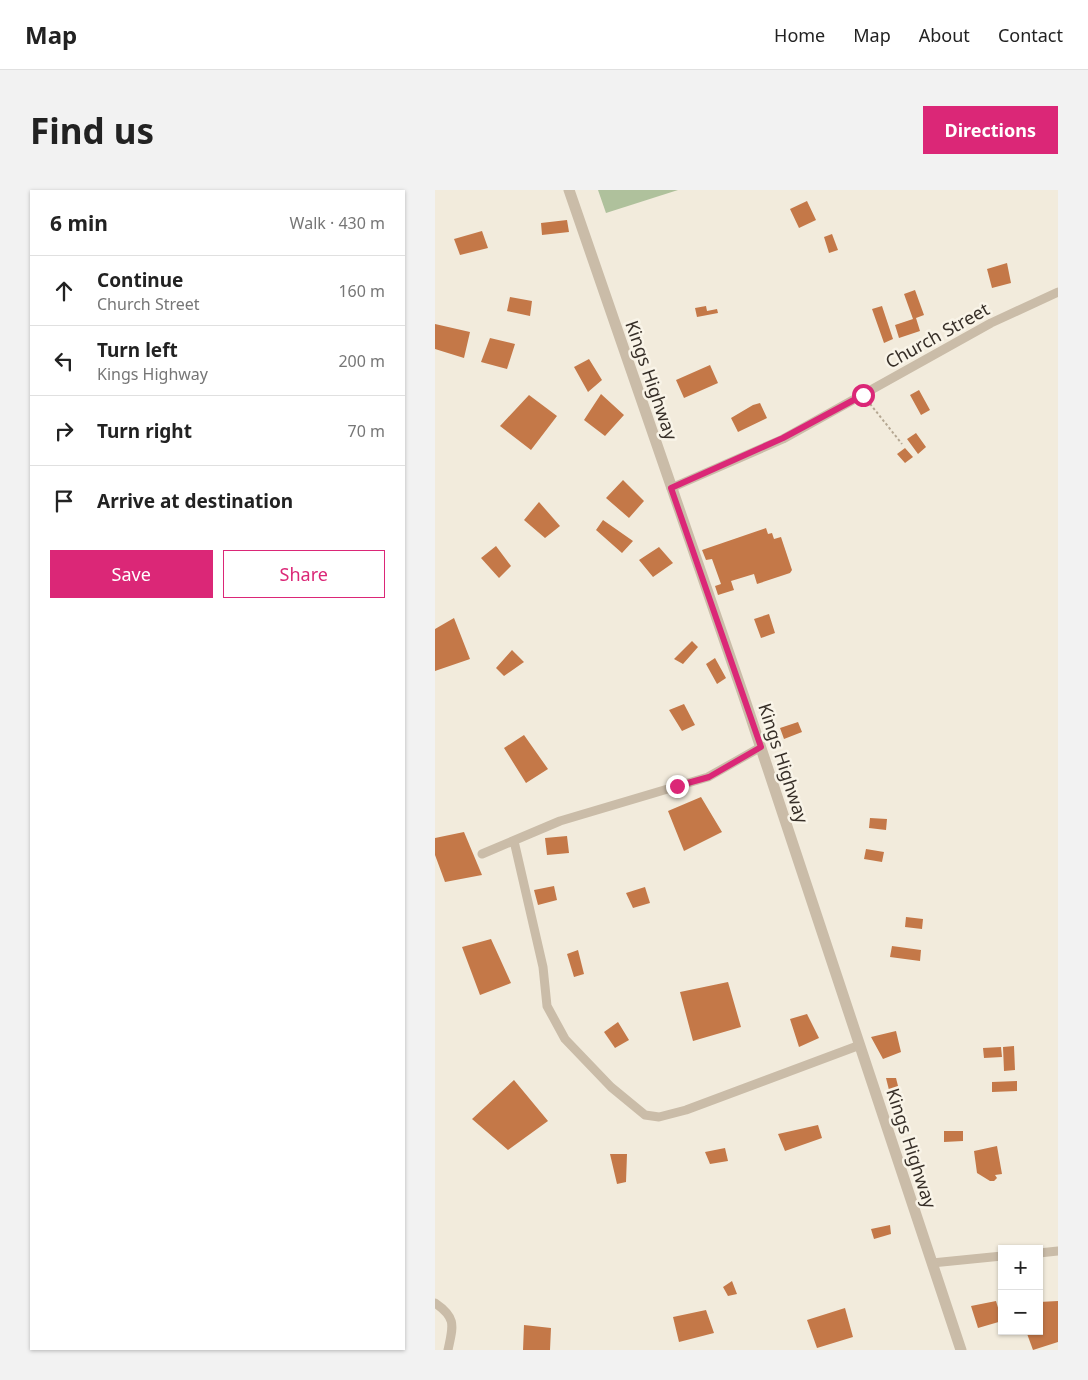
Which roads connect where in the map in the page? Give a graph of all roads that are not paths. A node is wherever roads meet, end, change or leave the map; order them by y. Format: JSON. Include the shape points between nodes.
{"nodes":[{"id":1,"x":569,"y":190,"type":"edge"},
{"id":2,"x":1058,"y":292,"type":"edge"},
{"id":3,"x":671,"y":488,"type":"junction"},
{"id":4,"x":761,"y":747,"type":"junction"},
{"id":5,"x":514,"y":842,"type":"junction"},
{"id":6,"x":482,"y":854,"type":"dead end"},
{"id":7,"x":860,"y":1045,"type":"junction"},
{"id":8,"x":1058,"y":1251,"type":"edge"},
{"id":9,"x":1043,"y":1252,"type":"edge"},
{"id":10,"x":998,"y":1256,"type":"edge"},
{"id":11,"x":932,"y":1264,"type":"junction"},
{"id":12,"x":435,"y":1303,"type":"edge"},
{"id":13,"x":449,"y":1350,"type":"edge"},
{"id":14,"x":961,"y":1350,"type":"edge"}],
"edges":[{"from":1,"to":3,"type":"street","name":"Kings Highway"},
{"from":2,"to":3,"type":"street","name":"Church Street","via":[[983,327],[783,438]]},
{"from":3,"to":4,"type":"street","name":"Kings Highway"},
{"from":4,"to":5,"type":"street","via":[[709,777],[560,821]]},
{"from":4,"to":7,"type":"street","name":"Kings Highway"},
{"from":5,"to":6,"type":"street"},
{"from":5,"to":7,"type":"street","via":[[543,967],[547,1006],[565,1039],[611,1087],[645,1116],[659,1117],[686,1110]]},
{"from":7,"to":11,"type":"street","name":"Kings Highway"},
{"from":8,"to":9,"type":"street"},
{"from":10,"to":11,"type":"street"},
{"from":11,"to":14,"type":"street","name":"Kings Highway"},
{"from":12,"to":13,"type":"street","via":[[448,1312],[452,1321]]}]}
